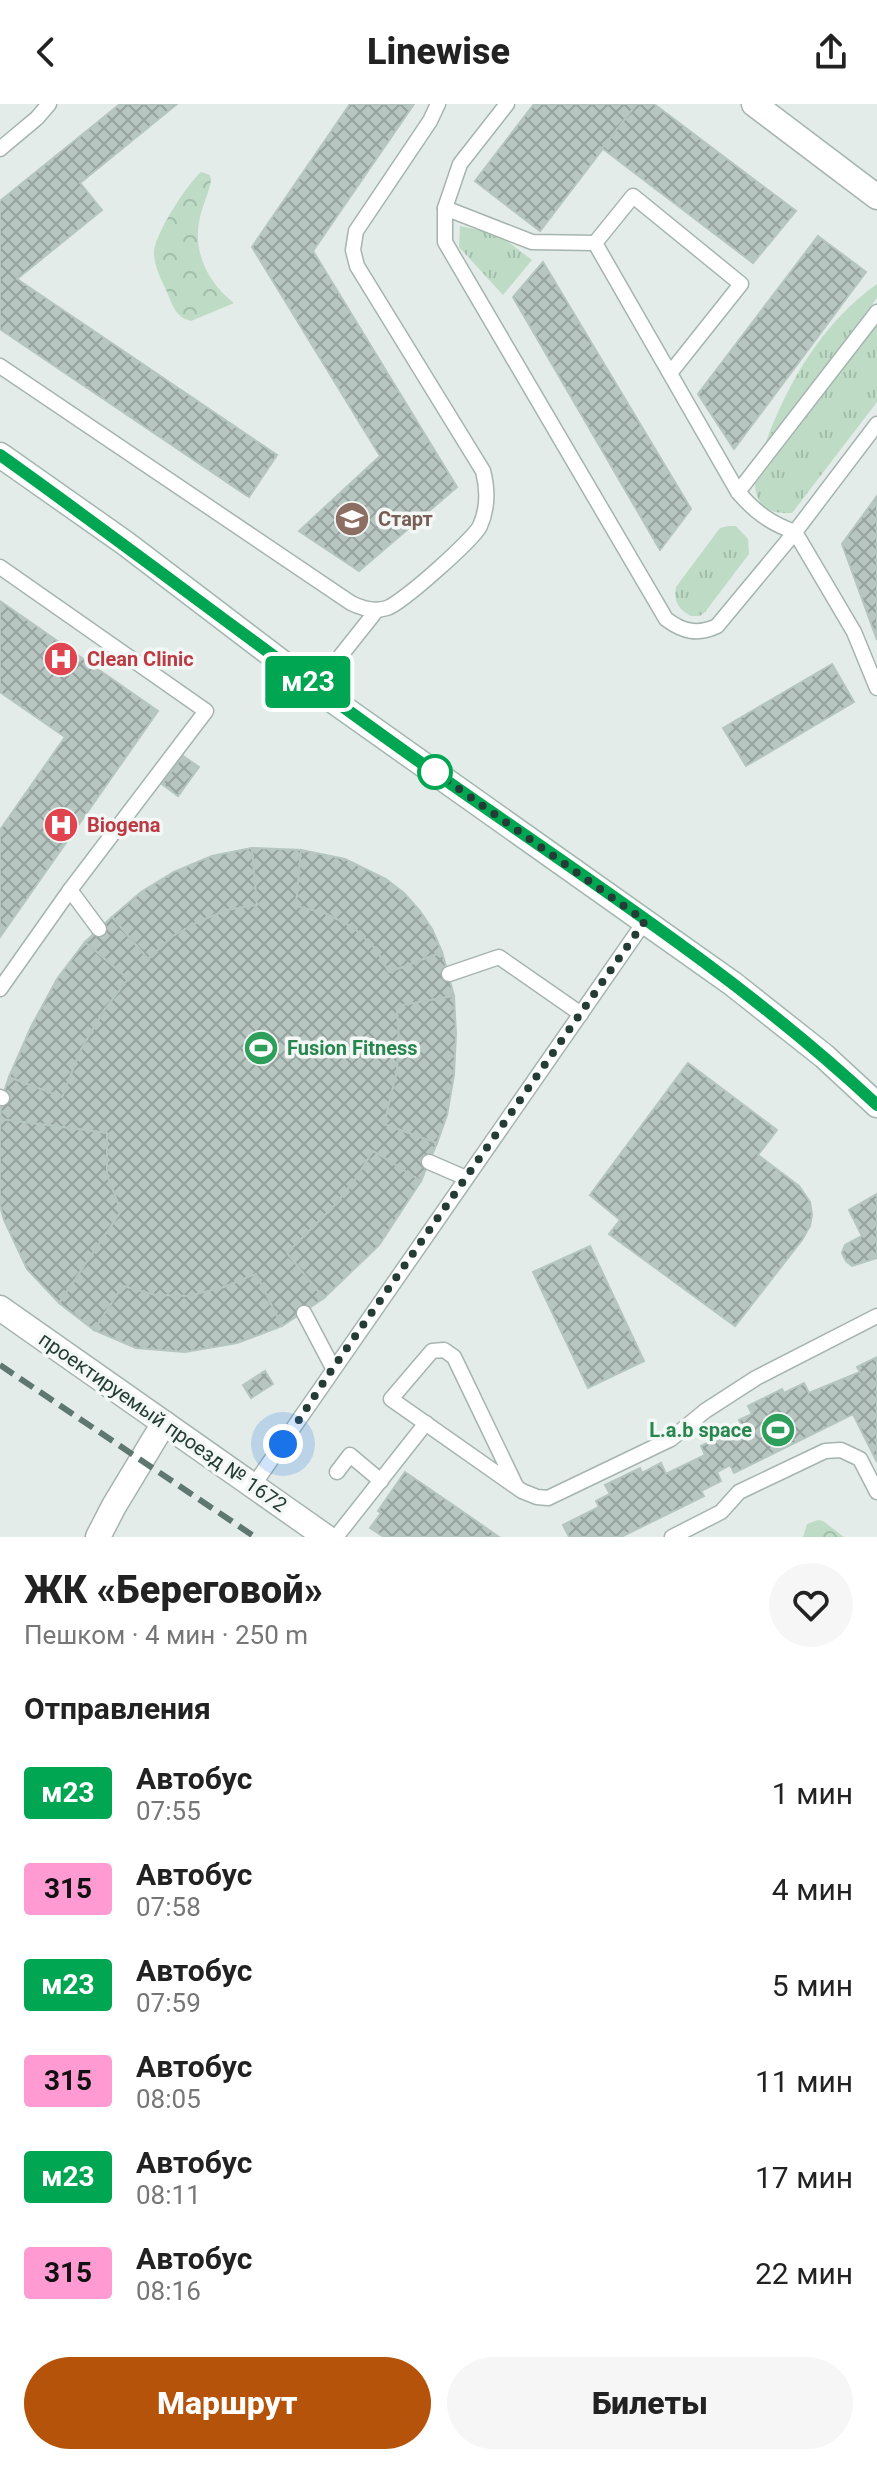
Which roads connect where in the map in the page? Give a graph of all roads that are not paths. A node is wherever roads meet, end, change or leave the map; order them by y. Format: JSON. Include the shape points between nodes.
{"nodes":[{"id":1,"x":49,"y":104,"type":"edge"},
{"id":2,"x":438,"y":104,"type":"edge"},
{"id":3,"x":507,"y":104,"type":"edge"},
{"id":4,"x":754,"y":104,"type":"edge"},
{"id":5,"x":0,"y":149,"type":"edge"},
{"id":6,"x":877,"y":197,"type":"edge"},
{"id":7,"x":445,"y":208,"type":"junction"},
{"id":8,"x":595,"y":243,"type":"junction"},
{"id":9,"x":877,"y":312,"type":"edge"},
{"id":10,"x":0,"y":366,"type":"edge"},
{"id":11,"x":671,"y":372,"type":"junction"},
{"id":12,"x":877,"y":424,"type":"edge"},
{"id":13,"x":0,"y":455,"type":"edge"},
{"id":14,"x":738,"y":492,"type":"junction"},
{"id":15,"x":795,"y":532,"type":"junction"},
{"id":16,"x":0,"y":567,"type":"edge"},
{"id":17,"x":377,"y":610,"type":"junction"},
{"id":18,"x":877,"y":688,"type":"edge"},
{"id":19,"x":318,"y":690,"type":"junction"},
{"id":20,"x":70,"y":890,"type":"junction"},
{"id":21,"x":645,"y":921,"type":"junction"},
{"id":22,"x":99,"y":929,"type":"dead end"},
{"id":23,"x":449,"y":974,"type":"dead end"},
{"id":24,"x":0,"y":989,"type":"edge"},
{"id":25,"x":581,"y":1014,"type":"junction"},
{"id":26,"x":877,"y":1105,"type":"edge"},
{"id":27,"x":429,"y":1162,"type":"dead end"},
{"id":28,"x":466,"y":1178,"type":"junction"},
{"id":29,"x":0,"y":1308,"type":"edge"},
{"id":30,"x":304,"y":1313,"type":"dead end"},
{"id":31,"x":877,"y":1316,"type":"edge"},
{"id":32,"x":333,"y":1368,"type":"junction"},
{"id":33,"x":164,"y":1423,"type":"junction"},
{"id":34,"x":426,"y":1423,"type":"junction"},
{"id":35,"x":337,"y":1472,"type":"dead end"},
{"id":36,"x":381,"y":1481,"type":"junction"},
{"id":37,"x":253,"y":1486,"type":"junction"},
{"id":38,"x":516,"y":1486,"type":"junction"},
{"id":39,"x":877,"y":1492,"type":"edge"},
{"id":40,"x":98,"y":1537,"type":"edge"},
{"id":41,"x":326,"y":1537,"type":"edge"},
{"id":42,"x":336,"y":1537,"type":"edge"},
{"id":43,"x":672,"y":1537,"type":"edge"}],
"edges":[{"from":1,"to":5,"type":"lane"},
{"from":2,"to":17,"type":"lane","via":[[356,231],[353,250],[357,266],[483,471],[486,509],[474,537],[392,606]]},
{"from":3,"to":7,"type":"lane","via":[[460,164]]},
{"from":4,"to":6,"type":"street"},
{"from":7,"to":8,"type":"lane","via":[[532,242]]},
{"from":7,"to":15,"type":"lane","via":[[445,242],[666,619],[692,632],[717,626]]},
{"from":8,"to":11,"type":"lane"},
{"from":8,"to":11,"type":"lane","via":[[633,196],[741,284]]},
{"from":9,"to":14,"type":"lane"},
{"from":10,"to":17,"type":"lane","via":[[351,603]]},
{"from":11,"to":14,"type":"lane"},
{"from":12,"to":15,"type":"lane"},
{"from":13,"to":19,"type":"street"},
{"from":14,"to":15,"type":"lane","via":[[752,510]]},
{"from":15,"to":18,"type":"lane","via":[[854,632]]},
{"from":16,"to":20,"type":"lane","via":[[206,711]]},
{"from":17,"to":19,"type":"lane"},
{"from":19,"to":21,"type":"street"},
{"from":20,"to":22,"type":"lane"},
{"from":20,"to":24,"type":"lane"},
{"from":21,"to":25,"type":"lane"},
{"from":21,"to":26,"type":"street","via":[[824,1056]]},
{"from":23,"to":25,"type":"lane","via":[[499,957]]},
{"from":25,"to":28,"type":"lane"},
{"from":27,"to":28,"type":"lane"},
{"from":28,"to":32,"type":"lane"},
{"from":29,"to":33,"type":"street","name":"проектируемый проезд № 1672"},
{"from":30,"to":32,"type":"lane"},
{"from":31,"to":38,"type":"lane","via":[[756,1378],[671,1439],[558,1495],[537,1497]]},
{"from":32,"to":37,"type":"lane"},
{"from":33,"to":37,"type":"street","name":"проектируемый проезд № 1672"},
{"from":33,"to":40,"type":"street"},
{"from":34,"to":36,"type":"lane"},
{"from":34,"to":38,"type":"lane"},
{"from":34,"to":38,"type":"lane","via":[[391,1399],[426,1355],[444,1350],[454,1357]]},
{"from":35,"to":36,"type":"lane","via":[[350,1455]]},
{"from":36,"to":42,"type":"lane"},
{"from":37,"to":41,"type":"street","name":"проектируемый проезд № 1672"},
{"from":39,"to":43,"type":"lane","via":[[860,1459],[841,1450],[825,1451],[739,1492],[721,1512]]}]}
